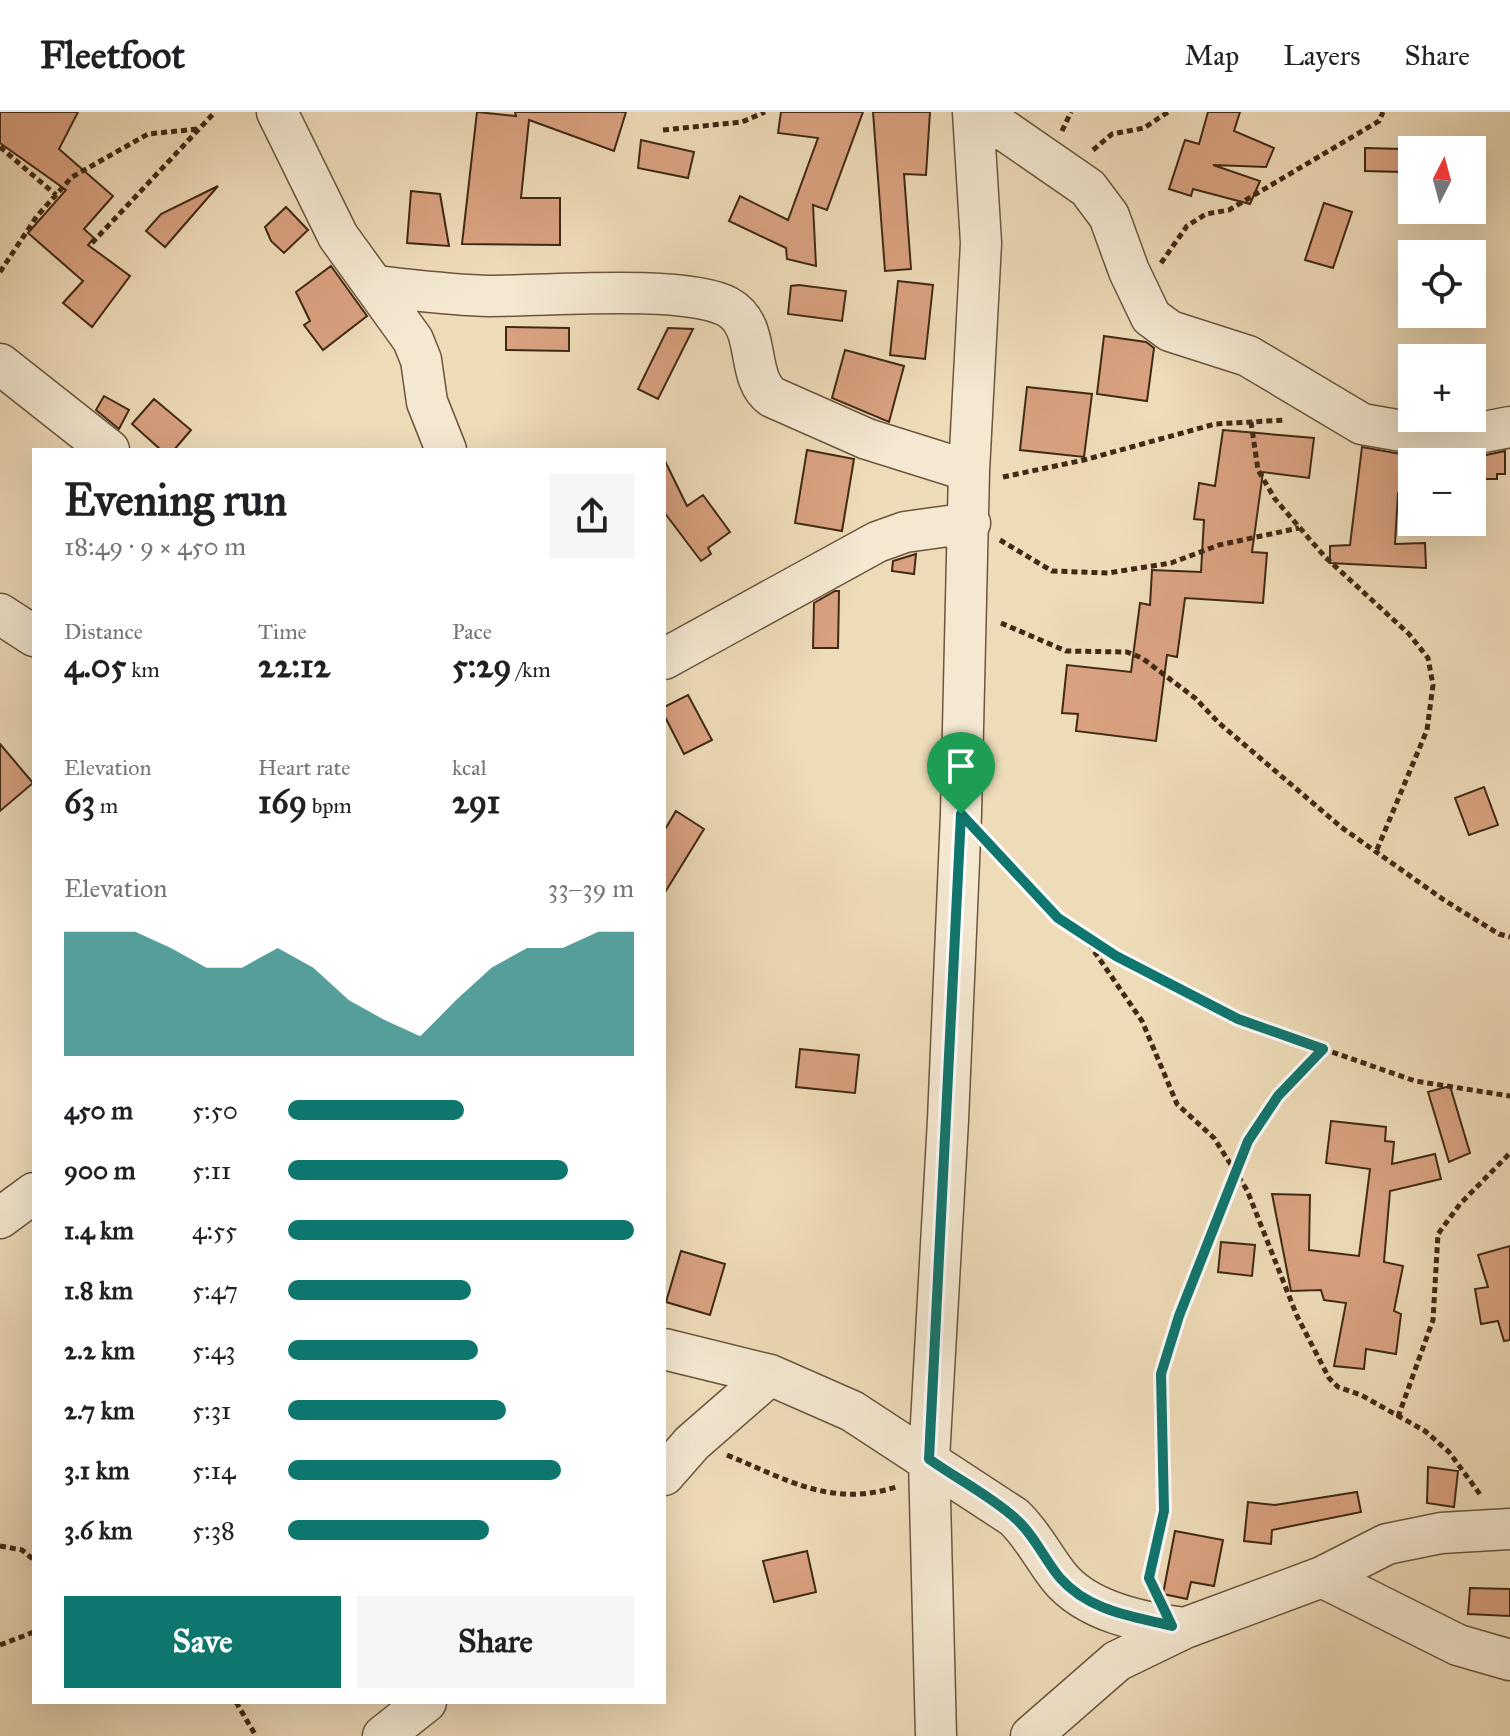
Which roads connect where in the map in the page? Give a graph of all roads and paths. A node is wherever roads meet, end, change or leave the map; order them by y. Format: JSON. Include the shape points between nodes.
{"nodes":[{"id":1,"x":215,"y":112,"type":"edge"},
{"id":2,"x":277,"y":112,"type":"edge"},
{"id":3,"x":765,"y":112,"type":"edge"},
{"id":4,"x":976,"y":112,"type":"edge"},
{"id":5,"x":1168,"y":112,"type":"edge"},
{"id":6,"x":1383,"y":112,"type":"edge"},
{"id":7,"x":198,"y":129,"type":"junction"},
{"id":8,"x":663,"y":130,"type":"dead end"},
{"id":9,"x":0,"y":147,"type":"edge"},
{"id":10,"x":1063,"y":171,"type":"junction"},
{"id":11,"x":56,"y":195,"type":"junction"},
{"id":12,"x":92,"y":243,"type":"dead end"},
{"id":13,"x":0,"y":272,"type":"edge"},
{"id":14,"x":374,"y":286,"type":"junction"},
{"id":15,"x":1139,"y":293,"type":"junction"},
{"id":16,"x":0,"y":364,"type":"edge"},
{"id":17,"x":1347,"y":417,"type":"junction"},
{"id":18,"x":1251,"y":422,"type":"junction"},
{"id":19,"x":1510,"y":427,"type":"edge"},
{"id":20,"x":106,"y":448,"type":"edge"},
{"id":21,"x":445,"y":448,"type":"edge"},
{"id":22,"x":969,"y":471,"type":"junction"},
{"id":23,"x":970,"y":523,"type":"junction"},
{"id":24,"x":1300,"y":528,"type":"junction"},
{"id":25,"x":967,"y":608,"type":"junction"},
{"id":26,"x":0,"y":614,"type":"edge"},
{"id":27,"x":32,"y":635,"type":"edge"},
{"id":28,"x":666,"y":658,"type":"edge"},
{"id":29,"x":961,"y":814,"type":"junction"},
{"id":30,"x":1376,"y":852,"type":"junction"},
{"id":31,"x":1083,"y":935,"type":"junction"},
{"id":32,"x":1510,"y":937,"type":"edge"},
{"id":33,"x":1323,"y":1049,"type":"junction"},
{"id":34,"x":1510,"y":1096,"type":"edge"},
{"id":35,"x":1510,"y":1153,"type":"edge"},
{"id":36,"x":1234,"y":1172,"type":"junction"},
{"id":37,"x":666,"y":1349,"type":"edge"},
{"id":38,"x":770,"y":1375,"type":"junction"},
{"id":39,"x":1398,"y":1417,"type":"junction"},
{"id":40,"x":692,"y":1443,"type":"junction"},
{"id":41,"x":929,"y":1468,"type":"junction"},
{"id":42,"x":666,"y":1473,"type":"edge"},
{"id":43,"x":1500,"y":1518,"type":"edge"},
{"id":44,"x":0,"y":1546,"type":"edge"},
{"id":45,"x":32,"y":1558,"type":"edge"},
{"id":46,"x":1322,"y":1577,"type":"junction"},
{"id":47,"x":1179,"y":1627,"type":"junction"},
{"id":48,"x":32,"y":1633,"type":"edge"},
{"id":49,"x":0,"y":1645,"type":"edge"},
{"id":50,"x":1510,"y":1660,"type":"edge"},
{"id":51,"x":237,"y":1704,"type":"edge"},
{"id":52,"x":423,"y":1704,"type":"edge"},
{"id":53,"x":256,"y":1736,"type":"edge"},
{"id":54,"x":383,"y":1736,"type":"edge"},
{"id":55,"x":936,"y":1736,"type":"edge"},
{"id":56,"x":1031,"y":1736,"type":"edge"}],
"edges":[{"from":1,"to":7,"type":"path"},
{"from":2,"to":14,"type":"street","via":[[338,236]]},
{"from":3,"to":8,"type":"path","via":[[742,122]]},
{"from":4,"to":10,"type":"street"},
{"from":4,"to":22,"type":"street","via":[[981,243]]},
{"from":5,"to":10,"type":"path","via":[[1144,128],[1112,134]]},
{"from":6,"to":15,"type":"path","via":[[1379,121],[1312,163],[1229,210],[1206,214],[1187,226]]},
{"from":7,"to":11,"type":"path","via":[[148,134],[72,177]]},
{"from":7,"to":12,"type":"path"},
{"from":9,"to":11,"type":"path"},
{"from":10,"to":15,"type":"street","via":[[1102,204]]},
{"from":11,"to":13,"type":"path"},
{"from":14,"to":21,"type":"street","via":[[413,340],[427,402]]},
{"from":14,"to":22,"type":"street","via":[[486,296],[651,294],[728,307],[751,337],[760,380],[772,397],[867,439]]},
{"from":15,"to":17,"type":"street","via":[[1151,317],[1170,331],[1248,356]]},
{"from":16,"to":20,"type":"street"},
{"from":17,"to":18,"type":"path"},
{"from":17,"to":19,"type":"street","via":[[1448,439]]},
{"from":18,"to":22,"type":"path","via":[[1215,424],[1007,478]]},
{"from":18,"to":24,"type":"path","via":[[1258,470]]},
{"from":22,"to":23,"type":"street"},
{"from":23,"to":24,"type":"path","via":[[1052,571],[1086,573],[1171,563],[1219,545]]},
{"from":23,"to":25,"type":"street"},
{"from":23,"to":28,"type":"street","via":[[905,532],[877,542]]},
{"from":24,"to":30,"type":"path","via":[[1428,658],[1433,685],[1427,730]]},
{"from":25,"to":29,"type":"street"},
{"from":25,"to":30,"type":"path","via":[[1066,651],[1127,652],[1142,658]]},
{"from":26,"to":27,"type":"street"},
{"from":29,"to":31,"type":"path","via":[[1058,918]]},
{"from":29,"to":41,"type":"street"},
{"from":30,"to":32,"type":"path","via":[[1444,900]]},
{"from":31,"to":33,"type":"path","via":[[1238,1019]]},
{"from":31,"to":36,"type":"path","via":[[1142,1021],[1177,1104],[1214,1138]]},
{"from":33,"to":34,"type":"path","via":[[1415,1081]]},
{"from":33,"to":36,"type":"path","via":[[1278,1096]]},
{"from":35,"to":39,"type":"path","via":[[1438,1234],[1433,1320]]},
{"from":36,"to":39,"type":"path","via":[[1247,1190],[1297,1316],[1329,1378]]},
{"from":36,"to":47,"type":"path","via":[[1161,1374],[1164,1511],[1149,1578]]},
{"from":37,"to":38,"type":"street"},
{"from":38,"to":40,"type":"street"},
{"from":38,"to":41,"type":"street","via":[[852,1411]]},
{"from":39,"to":43,"type":"path","via":[[1449,1452]]},
{"from":40,"to":41,"type":"path","via":[[811,1490],[832,1493],[872,1495]]},
{"from":40,"to":42,"type":"street"},
{"from":41,"to":47,"type":"street","via":[[1014,1517],[1074,1593],[1101,1608]]},
{"from":41,"to":55,"type":"street"},
{"from":43,"to":46,"type":"street","via":[[1387,1544]]},
{"from":44,"to":45,"type":"path","via":[[22,1550]]},
{"from":46,"to":47,"type":"street"},
{"from":46,"to":50,"type":"street","via":[[1458,1645]]},
{"from":47,"to":56,"type":"street","via":[[1117,1661]]},
{"from":48,"to":49,"type":"path"},
{"from":51,"to":53,"type":"path"},
{"from":52,"to":54,"type":"street"}]}
